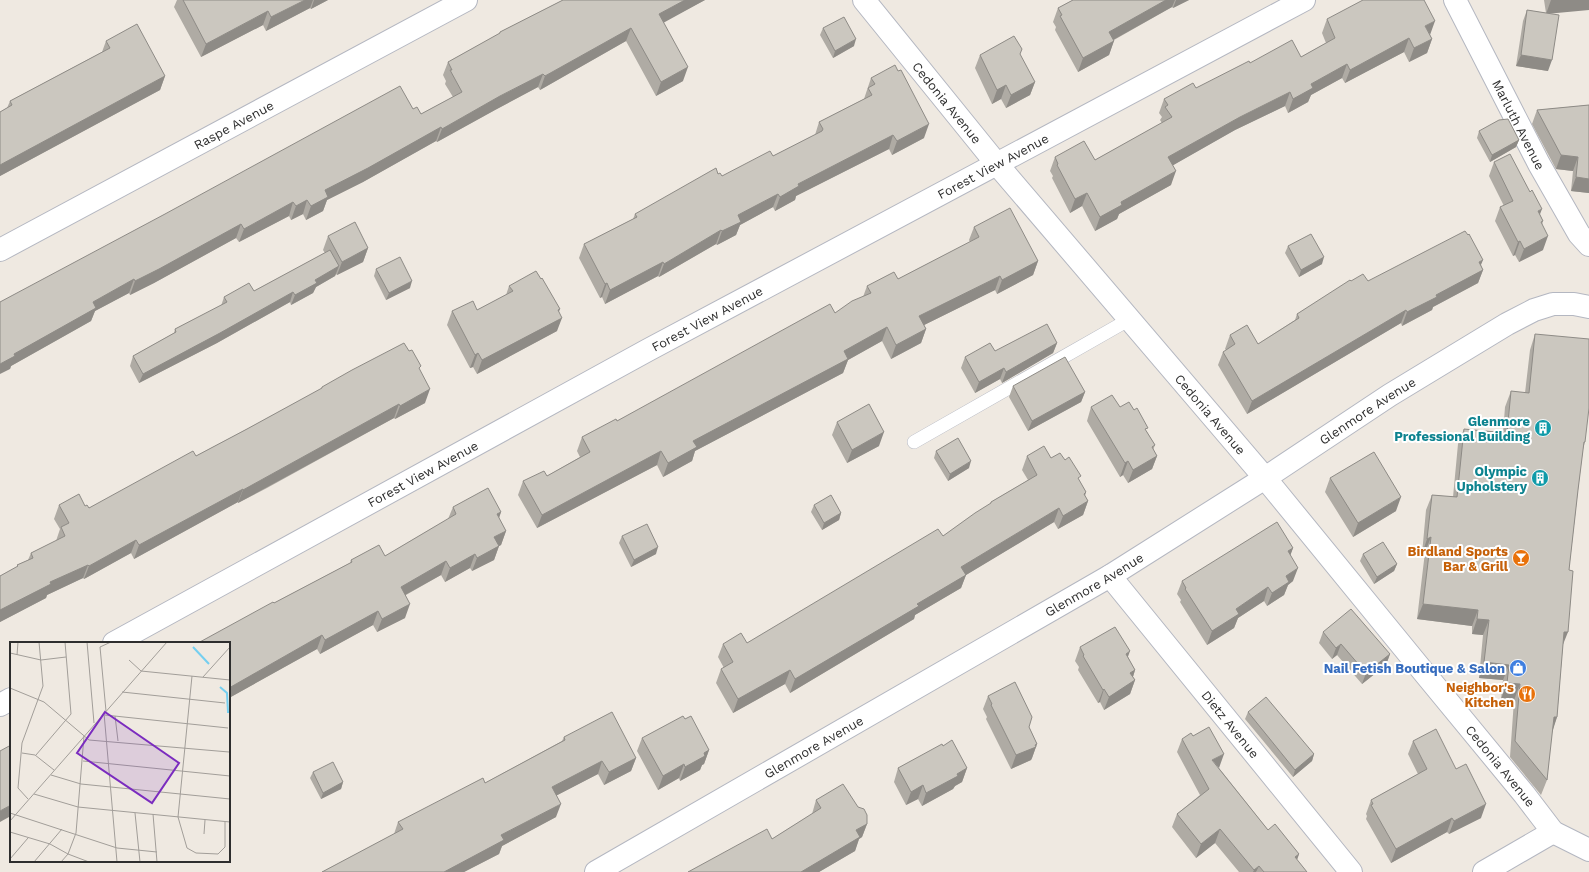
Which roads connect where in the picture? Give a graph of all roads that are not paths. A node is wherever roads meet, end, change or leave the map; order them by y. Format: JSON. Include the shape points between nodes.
{"nodes":[{"id":1,"x":466,"y":0,"type":"edge"},
{"id":2,"x":864,"y":0,"type":"edge"},
{"id":3,"x":1304,"y":0,"type":"edge"},
{"id":4,"x":1455,"y":0,"type":"edge"},
{"id":5,"x":996,"y":163,"type":"junction"},
{"id":6,"x":1589,"y":245,"type":"edge"},
{"id":7,"x":0,"y":250,"type":"edge"},
{"id":8,"x":1589,"y":288,"type":"edge"},
{"id":9,"x":1582,"y":305,"type":"edge"},
{"id":10,"x":1130,"y":319,"type":"junction"},
{"id":11,"x":914,"y":442,"type":"dead end"},
{"id":12,"x":1265,"y":478,"type":"junction"},
{"id":13,"x":1110,"y":576,"type":"junction"},
{"id":14,"x":116,"y":642,"type":"edge"},
{"id":15,"x":10,"y":700,"type":"edge"},
{"id":16,"x":0,"y":705,"type":"edge"},
{"id":17,"x":1553,"y":832,"type":"junction"},
{"id":18,"x":1589,"y":850,"type":"edge"},
{"id":19,"x":596,"y":872,"type":"edge"},
{"id":20,"x":1351,"y":872,"type":"edge"},
{"id":21,"x":1484,"y":872,"type":"edge"}],
"edges":[{"from":1,"to":7,"type":"street","name":"Raspe Avenue"},
{"from":2,"to":5,"type":"street","name":"Cedonia Avenue"},
{"from":3,"to":5,"type":"street","name":"Forest View Avenue"},
{"from":4,"to":6,"type":"street","name":"Marluth Avenue","via":[[1539,164]]},
{"from":5,"to":10,"type":"street","name":"Cedonia Avenue"},
{"from":5,"to":14,"type":"street","name":"Forest View Avenue","via":[[655,346]]},
{"from":8,"to":9,"type":"street"},
{"from":9,"to":12,"type":"street","name":"Glenmore Avenue","via":[[1553,304],[1534,310],[1507,324],[1390,395]]},
{"from":10,"to":11,"type":"lane"},
{"from":10,"to":12,"type":"street","name":"Cedonia Avenue"},
{"from":12,"to":13,"type":"street","name":"Glenmore Avenue"},
{"from":12,"to":17,"type":"street","name":"Cedonia Avenue"},
{"from":13,"to":19,"type":"street","name":"Glenmore Avenue"},
{"from":13,"to":20,"type":"street","name":"Dietz Avenue"},
{"from":15,"to":16,"type":"street"},
{"from":17,"to":18,"type":"street"},
{"from":17,"to":21,"type":"street"}]}
